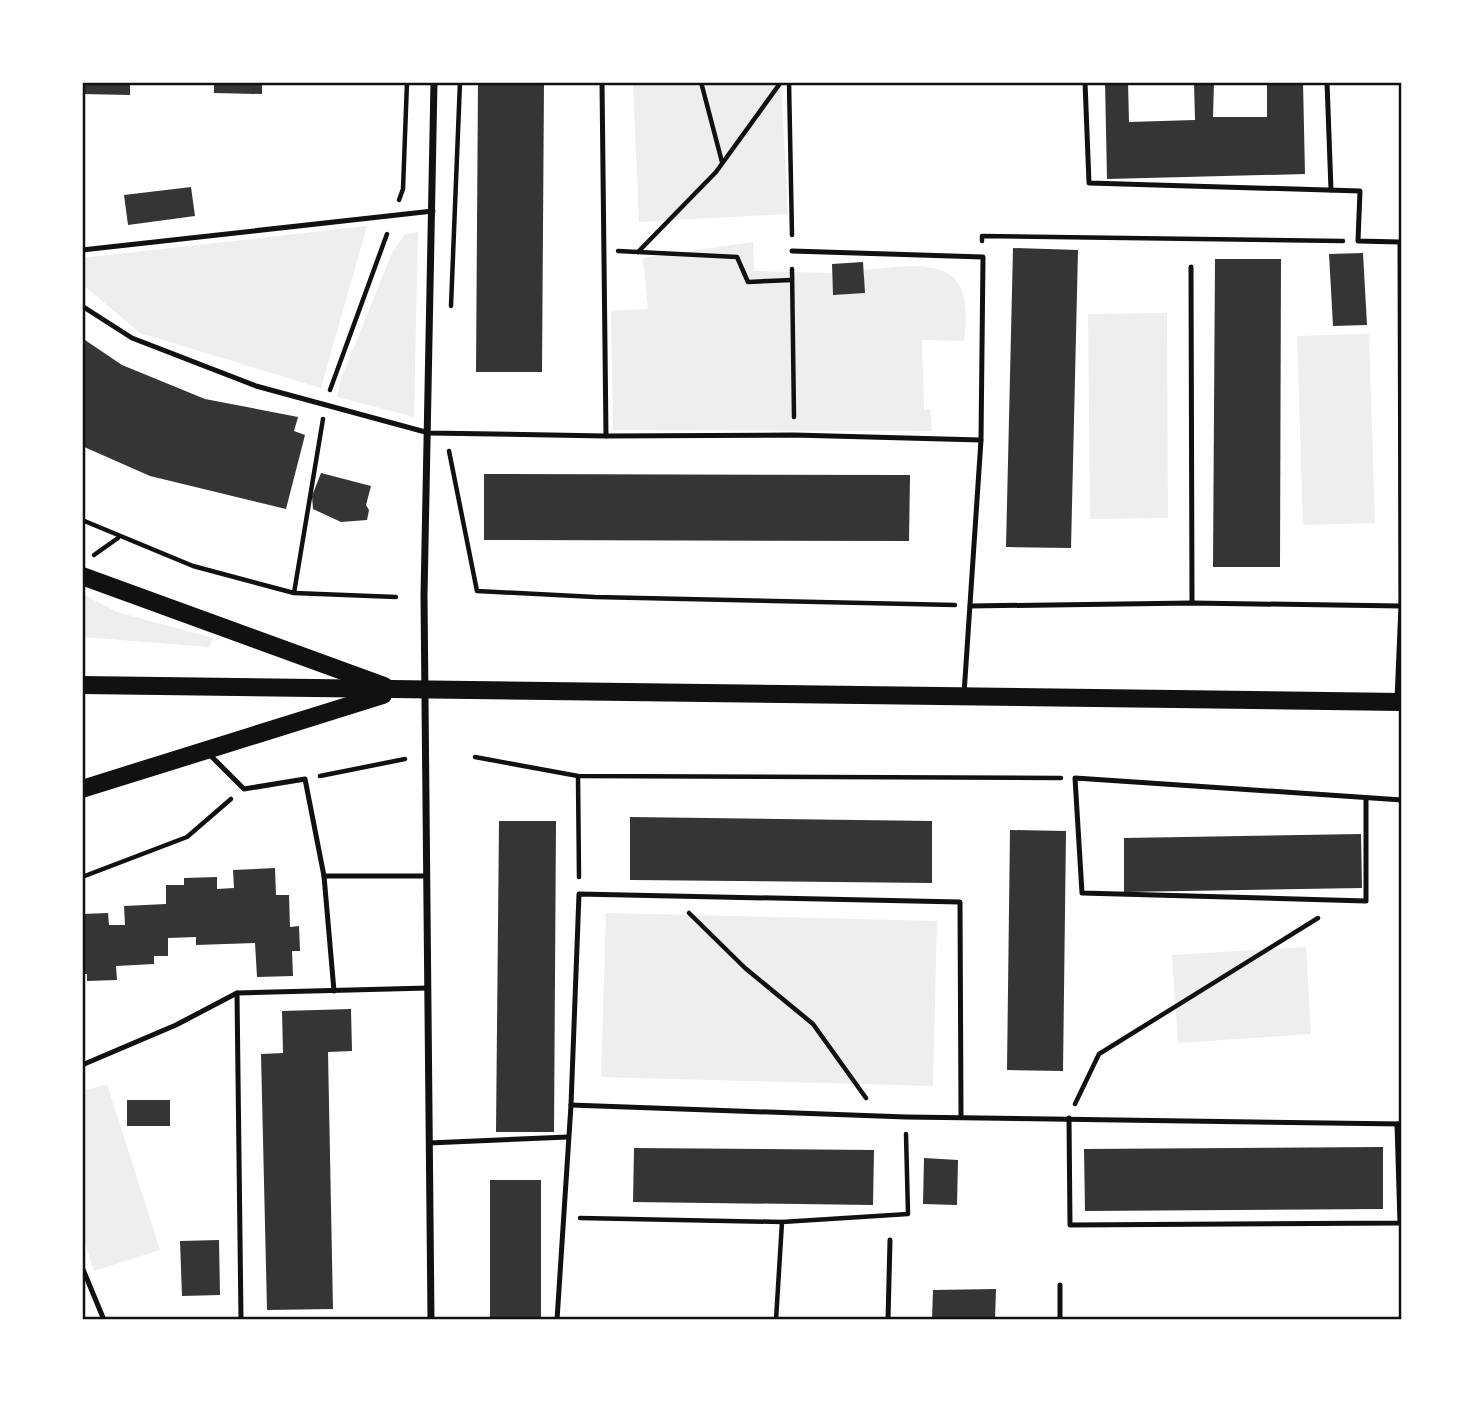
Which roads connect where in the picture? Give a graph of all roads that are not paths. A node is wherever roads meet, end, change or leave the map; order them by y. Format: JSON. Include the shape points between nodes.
{"nodes":[{"id":1,"x":434,"y":82,"type":"edge"},
{"id":2,"x":602,"y":82,"type":"edge"},
{"id":3,"x":1085,"y":82,"type":"edge"},
{"id":4,"x":1328,"y":82,"type":"edge"},
{"id":5,"x":1331,"y":190,"type":"junction"},
{"id":6,"x":433,"y":211,"type":"junction"},
{"id":7,"x":82,"y":250,"type":"edge"},
{"id":8,"x":792,"y":251,"type":"dead end"},
{"id":9,"x":1191,"y":267,"type":"dead end"},
{"id":10,"x":82,"y":306,"type":"edge"},
{"id":11,"x":429,"y":433,"type":"junction"},
{"id":12,"x":606,"y":436,"type":"junction"},
{"id":13,"x":981,"y":440,"type":"junction"},
{"id":14,"x":82,"y":576,"type":"edge"},
{"id":15,"x":1192,"y":603,"type":"junction"},
{"id":16,"x":970,"y":606,"type":"junction"},
{"id":17,"x":1401,"y":606,"type":"edge"},
{"id":18,"x":82,"y":685,"type":"edge"},
{"id":19,"x":397,"y":691,"type":"junction"},
{"id":20,"x":426,"y":691,"type":"junction"},
{"id":21,"x":964,"y":697,"type":"junction"},
{"id":22,"x":1400,"y":702,"type":"edge"},
{"id":23,"x":206,"y":752,"type":"junction"},
{"id":24,"x":82,"y":789,"type":"edge"},
{"id":25,"x":1366,"y":799,"type":"junction"},
{"id":26,"x":1402,"y":800,"type":"edge"},
{"id":27,"x":324,"y":876,"type":"junction"},
{"id":28,"x":427,"y":876,"type":"junction"},
{"id":29,"x":428,"y":988,"type":"junction"},
{"id":30,"x":334,"y":991,"type":"junction"},
{"id":31,"x":237,"y":993,"type":"junction"},
{"id":32,"x":82,"y":1065,"type":"edge"},
{"id":33,"x":571,"y":1105,"type":"junction"},
{"id":34,"x":961,"y":1116,"type":"junction"},
{"id":35,"x":1069,"y":1118,"type":"junction"},
{"id":36,"x":1399,"y":1124,"type":"edge"},
{"id":37,"x":568,"y":1138,"type":"junction"},
{"id":38,"x":429,"y":1143,"type":"junction"},
{"id":39,"x":890,"y":1240,"type":"dead end"},
{"id":40,"x":82,"y":1266,"type":"edge"},
{"id":41,"x":1060,"y":1285,"type":"dead end"},
{"id":42,"x":104,"y":1320,"type":"edge"},
{"id":43,"x":240,"y":1320,"type":"edge"},
{"id":44,"x":430,"y":1320,"type":"edge"},
{"id":45,"x":557,"y":1320,"type":"edge"},
{"id":46,"x":888,"y":1320,"type":"edge"},
{"id":47,"x":1059,"y":1320,"type":"edge"}],
"edges":[{"from":1,"to":6,"type":"street"},
{"from":2,"to":12,"type":"lane"},
{"from":3,"to":5,"type":"lane","via":[[1089,183]]},
{"from":4,"to":5,"type":"lane"},
{"from":5,"to":17,"type":"lane","via":[[1360,191],[1358,242],[1400,243]]},
{"from":6,"to":7,"type":"lane"},
{"from":6,"to":11,"type":"street"},
{"from":8,"to":13,"type":"lane","via":[[983,257]]},
{"from":9,"to":15,"type":"lane"},
{"from":10,"to":11,"type":"lane","via":[[132,338],[256,386]]},
{"from":11,"to":12,"type":"lane"},
{"from":11,"to":20,"type":"street"},
{"from":12,"to":13,"type":"lane"},
{"from":13,"to":16,"type":"lane"},
{"from":14,"to":19,"type":"main road"},
{"from":15,"to":16,"type":"lane"},
{"from":15,"to":17,"type":"lane"},
{"from":16,"to":21,"type":"lane"},
{"from":17,"to":22,"type":"lane"},
{"from":18,"to":19,"type":"main road"},
{"from":19,"to":20,"type":"main road"},
{"from":19,"to":23,"type":"main road"},
{"from":20,"to":21,"type":"main road"},
{"from":20,"to":28,"type":"street"},
{"from":21,"to":22,"type":"main road"},
{"from":23,"to":24,"type":"main road"},
{"from":23,"to":27,"type":"lane","via":[[244,789],[305,779]]},
{"from":25,"to":25,"type":"lane","via":[[1076,778],[1082,893],[1366,901]]},
{"from":25,"to":26,"type":"lane"},
{"from":27,"to":28,"type":"lane"},
{"from":27,"to":30,"type":"lane"},
{"from":28,"to":29,"type":"street"},
{"from":29,"to":30,"type":"lane"},
{"from":29,"to":38,"type":"street"},
{"from":30,"to":31,"type":"lane"},
{"from":31,"to":32,"type":"lane"},
{"from":31,"to":43,"type":"lane"},
{"from":33,"to":34,"type":"lane"},
{"from":33,"to":34,"type":"lane","via":[[579,894],[960,902]]},
{"from":33,"to":37,"type":"lane"},
{"from":34,"to":35,"type":"lane"},
{"from":35,"to":36,"type":"lane"},
{"from":35,"to":36,"type":"lane","via":[[1070,1225],[1400,1223]]},
{"from":37,"to":38,"type":"lane"},
{"from":37,"to":45,"type":"lane"},
{"from":38,"to":44,"type":"street"},
{"from":39,"to":46,"type":"lane"},
{"from":40,"to":42,"type":"lane"},
{"from":41,"to":47,"type":"lane"}]}
